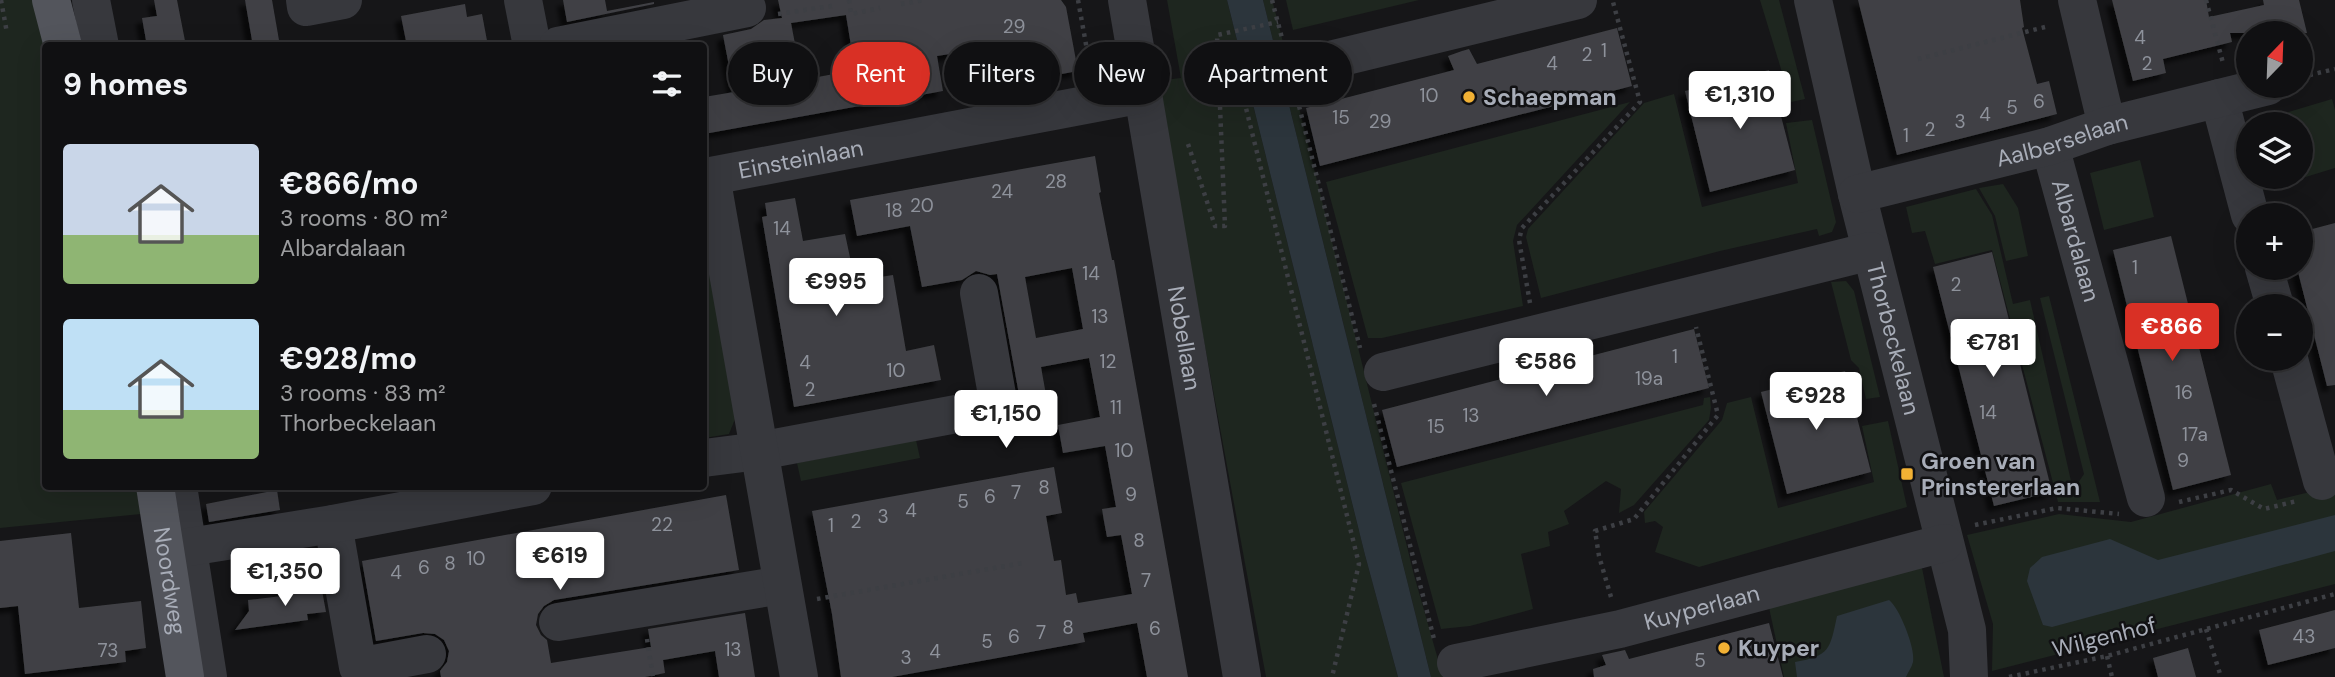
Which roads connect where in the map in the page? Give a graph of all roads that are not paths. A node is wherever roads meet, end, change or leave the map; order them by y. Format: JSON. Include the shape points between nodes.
{"nodes":[{"id":1,"x":51,"y":0,"type":"edge"},
{"id":2,"x":76,"y":0,"type":"edge"},
{"id":3,"x":92,"y":0,"type":"edge"},
{"id":4,"x":305,"y":0,"type":"edge"},
{"id":5,"x":343,"y":0,"type":"edge"},
{"id":6,"x":523,"y":0,"type":"edge"},
{"id":7,"x":1127,"y":0,"type":"edge"},
{"id":8,"x":1578,"y":0,"type":"edge"},
{"id":9,"x":1813,"y":0,"type":"edge"},
{"id":10,"x":747,"y":8,"type":"road end"},
{"id":11,"x":2079,"y":9,"type":"edge"},
{"id":12,"x":62,"y":42,"type":"edge"},
{"id":13,"x":85,"y":42,"type":"edge"},
{"id":14,"x":99,"y":42,"type":"edge"},
{"id":15,"x":531,"y":42,"type":"edge"},
{"id":16,"x":578,"y":42,"type":"edge"},
{"id":17,"x":1134,"y":42,"type":"edge"},
{"id":18,"x":1352,"y":54,"type":"edge"},
{"id":19,"x":2236,"y":94,"type":"edge"},
{"id":20,"x":2225,"y":97,"type":"junction"},
{"id":21,"x":1080,"y":105,"type":"edge"},
{"id":22,"x":1145,"y":105,"type":"edge"},
{"id":23,"x":2107,"y":126,"type":"junction"},
{"id":24,"x":2050,"y":146,"type":"junction"},
{"id":25,"x":1857,"y":194,"type":"junction"},
{"id":26,"x":2247,"y":203,"type":"edge"},
{"id":27,"x":1871,"y":251,"type":"junction"},
{"id":28,"x":979,"y":293,"type":"dead end"},
{"id":29,"x":2291,"y":371,"type":"edge"},
{"id":30,"x":1373,"y":376,"type":"road end"},
{"id":31,"x":759,"y":451,"type":"junction"},
{"id":32,"x":707,"y":458,"type":"edge"},
{"id":33,"x":156,"y":490,"type":"edge"},
{"id":34,"x":179,"y":490,"type":"edge"},
{"id":35,"x":512,"y":490,"type":"edge"},
{"id":36,"x":2311,"y":490,"type":"road end"},
{"id":37,"x":2147,"y":503,"type":"road end"},
{"id":38,"x":333,"y":524,"type":"junction"},
{"id":39,"x":1943,"y":537,"type":"junction"},
{"id":40,"x":189,"y":547,"type":"junction"},
{"id":41,"x":784,"y":595,"type":"junction"},
{"id":42,"x":558,"y":622,"type":"dead end"},
{"id":43,"x":1446,"y":653,"type":"road end"},
{"id":44,"x":427,"y":654,"type":"dead end"},
{"id":45,"x":185,"y":677,"type":"edge"},
{"id":46,"x":208,"y":677,"type":"edge"},
{"id":47,"x":799,"y":677,"type":"edge"},
{"id":48,"x":1242,"y":677,"type":"edge"},
{"id":49,"x":1969,"y":677,"type":"edge"}],
"edges":[{"from":1,"to":12,"type":"main road"},
{"from":2,"to":13,"type":"main road"},
{"from":3,"to":14,"type":"street"},
{"from":4,"to":5,"type":"street","via":[[306,7]]},
{"from":6,"to":15,"type":"street"},
{"from":7,"to":17,"type":"street","name":"Nobellaan"},
{"from":8,"to":18,"type":"street"},
{"from":9,"to":25,"type":"street","name":"Thorbeckelaan"},
{"from":10,"to":16,"type":"street"},
{"from":11,"to":23,"type":"street"},
{"from":19,"to":20,"type":"street","name":"Aalberselaan"},
{"from":20,"to":23,"type":"street","name":"Aalberselaan"},
{"from":20,"to":26,"type":"street"},
{"from":21,"to":31,"type":"street","name":"Einsteinlaan","via":[[711,176]]},
{"from":22,"to":48,"type":"street","name":"Nobellaan"},
{"from":23,"to":24,"type":"street","name":"Aalberselaan"},
{"from":24,"to":25,"type":"street","name":"Aalberselaan"},
{"from":24,"to":37,"type":"street","name":"Albardalaan"},
{"from":25,"to":27,"type":"street","name":"Thorbeckelaan"},
{"from":27,"to":30,"type":"street"},
{"from":27,"to":39,"type":"street","name":"Thorbeckelaan"},
{"from":28,"to":31,"type":"street","via":[[999,405]]},
{"from":29,"to":36,"type":"street"},
{"from":31,"to":32,"type":"street"},
{"from":31,"to":41,"type":"street","name":"Einsteinlaan"},
{"from":33,"to":45,"type":"main road","name":"Noordweg"},
{"from":34,"to":40,"type":"street","name":"Noordweg"},
{"from":35,"to":38,"type":"street"},
{"from":38,"to":40,"type":"street"},
{"from":38,"to":44,"type":"street","via":[[358,667]]},
{"from":39,"to":43,"type":"street","name":"Kuyperlaan","via":[[1620,629]]},
{"from":39,"to":49,"type":"street","name":"Thorbeckelaan","via":[[1967,630]]},
{"from":40,"to":46,"type":"street","name":"Noordweg"},
{"from":41,"to":42,"type":"street"},
{"from":41,"to":47,"type":"street","name":"Einsteinlaan"}]}
